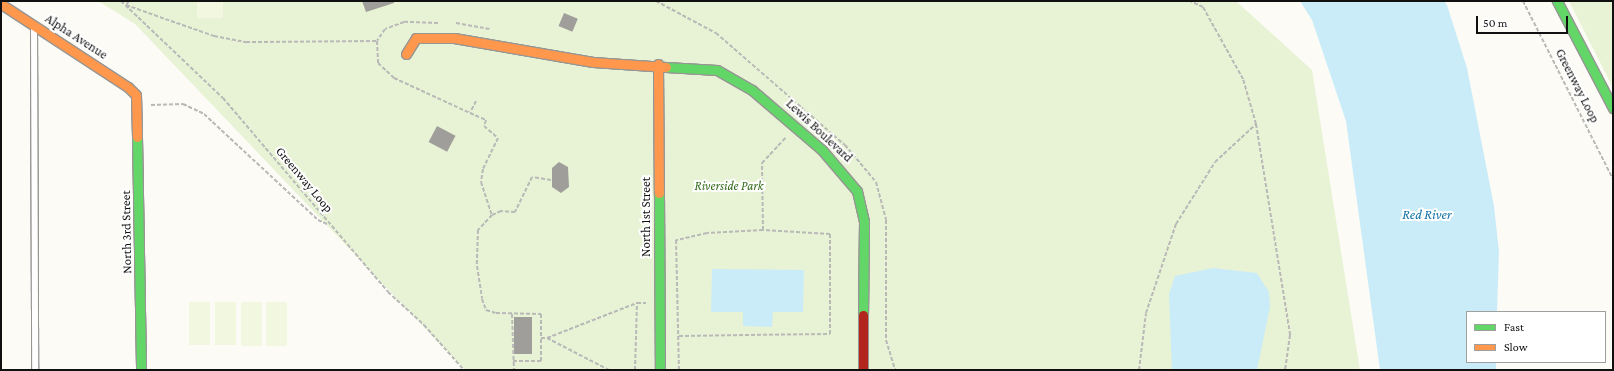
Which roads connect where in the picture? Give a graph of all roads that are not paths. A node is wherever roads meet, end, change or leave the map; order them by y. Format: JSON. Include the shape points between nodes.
{"nodes":[{"id":1,"x":1557,"y":1,"type":"edge"},
{"id":2,"x":1,"y":4,"type":"edge"},
{"id":3,"x":34,"y":25,"type":"junction"},
{"id":4,"x":406,"y":54,"type":"dead end"},
{"id":5,"x":658,"y":64,"type":"junction"},
{"id":6,"x":136,"y":95,"type":"joint"},
{"id":7,"x":1613,"y":108,"type":"edge"},
{"id":8,"x":35,"y":370,"type":"edge"},
{"id":9,"x":142,"y":370,"type":"edge"},
{"id":10,"x":660,"y":370,"type":"edge"},
{"id":11,"x":863,"y":370,"type":"edge"}],
"edges":[{"from":1,"to":7,"type":"street"},
{"from":2,"to":3,"type":"street","name":"Alpha Avenue"},
{"from":3,"to":6,"type":"street","name":"Alpha Avenue","via":[[128,87]]},
{"from":3,"to":8,"type":"lane"},
{"from":4,"to":5,"type":"street","name":"Lewis Boulevard","via":[[416,38],[454,38],[593,62]]},
{"from":5,"to":10,"type":"street","name":"North 1st Street"},
{"from":5,"to":11,"type":"street","name":"Lewis Boulevard","via":[[717,70],[735,78],[775,108],[848,177],[857,191],[864,220]]},
{"from":6,"to":9,"type":"street","name":"North 3rd Street","via":[[139,105]]}]}
